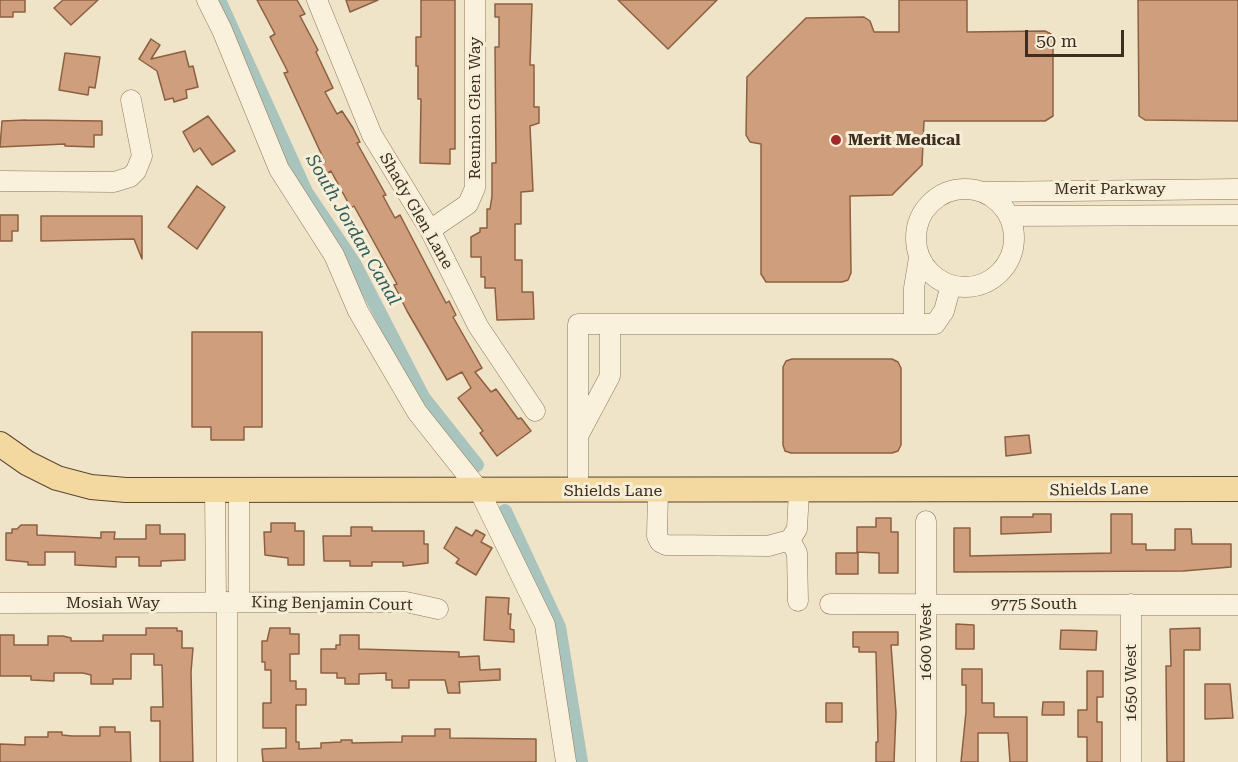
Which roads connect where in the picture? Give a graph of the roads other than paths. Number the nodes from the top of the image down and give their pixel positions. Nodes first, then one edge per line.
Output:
1 (207, 0) edge
2 (317, 0) edge
3 (475, 0) edge
4 (131, 100) dead end
5 (0, 182) edge
6 (1095, 189) junction
7 (1238, 189) edge
8 (983, 192) junction
9 (1238, 215) edge
10 (1009, 216) junction
11 (1093, 216) junction
12 (430, 230) junction
13 (919, 258) junction
14 (951, 285) junction
15 (610, 324) junction
16 (914, 324) junction
17 (535, 411) dead end
18 (578, 436) junction
19 (0, 444) edge
20 (1238, 489) edge
21 (227, 490) junction
22 (479, 490) junction
23 (578, 491) junction
24 (658, 491) junction
25 (799, 491) junction
26 (926, 521) dead end
27 (790, 540) junction
28 (798, 601) dead end
29 (227, 602) junction
30 (0, 603) edge
31 (830, 604) dead end
32 (926, 604) junction
33 (1131, 604) junction
34 (1238, 604) edge
35 (438, 609) dead end
36 (227, 762) edge
37 (566, 762) edge
38 (926, 762) edge
39 (1131, 762) edge

1 - 22 street
2 - 12 street, Shady Glen Lane
3 - 12 street, Reunion Glen Way
4 - 5 street
6 - 7 street, Merit Parkway
6 - 8 street, Merit Parkway
6 - 11 street
8 - 10 street
8 - 13 street, Merit Parkway
9 - 11 street, Merit Parkway
10 - 11 street, Merit Parkway
10 - 14 street
12 - 17 street, Shady Glen Lane
13 - 14 street
13 - 16 street, Merit Parkway
14 - 16 street
15 - 16 street
15 - 18 street
15 - 18 street
18 - 23 street
19 - 21 main road, Shields Lane
20 - 25 main road, Shields Lane
21 - 22 main road, Shields Lane
21 - 29 street
22 - 23 main road, Shields Lane
22 - 37 street
23 - 24 main road, Shields Lane
24 - 25 main road, Shields Lane
24 - 27 street
25 - 27 street
26 - 32 street, 1600 West
27 - 28 street
29 - 30 street, Mosiah Way
29 - 35 street, King Benjamin Court
29 - 36 street
31 - 32 street, 9775 South
32 - 33 street, 9775 South
32 - 38 street, 1600 West
33 - 34 street, 9775 South
33 - 39 street, 1650 West

